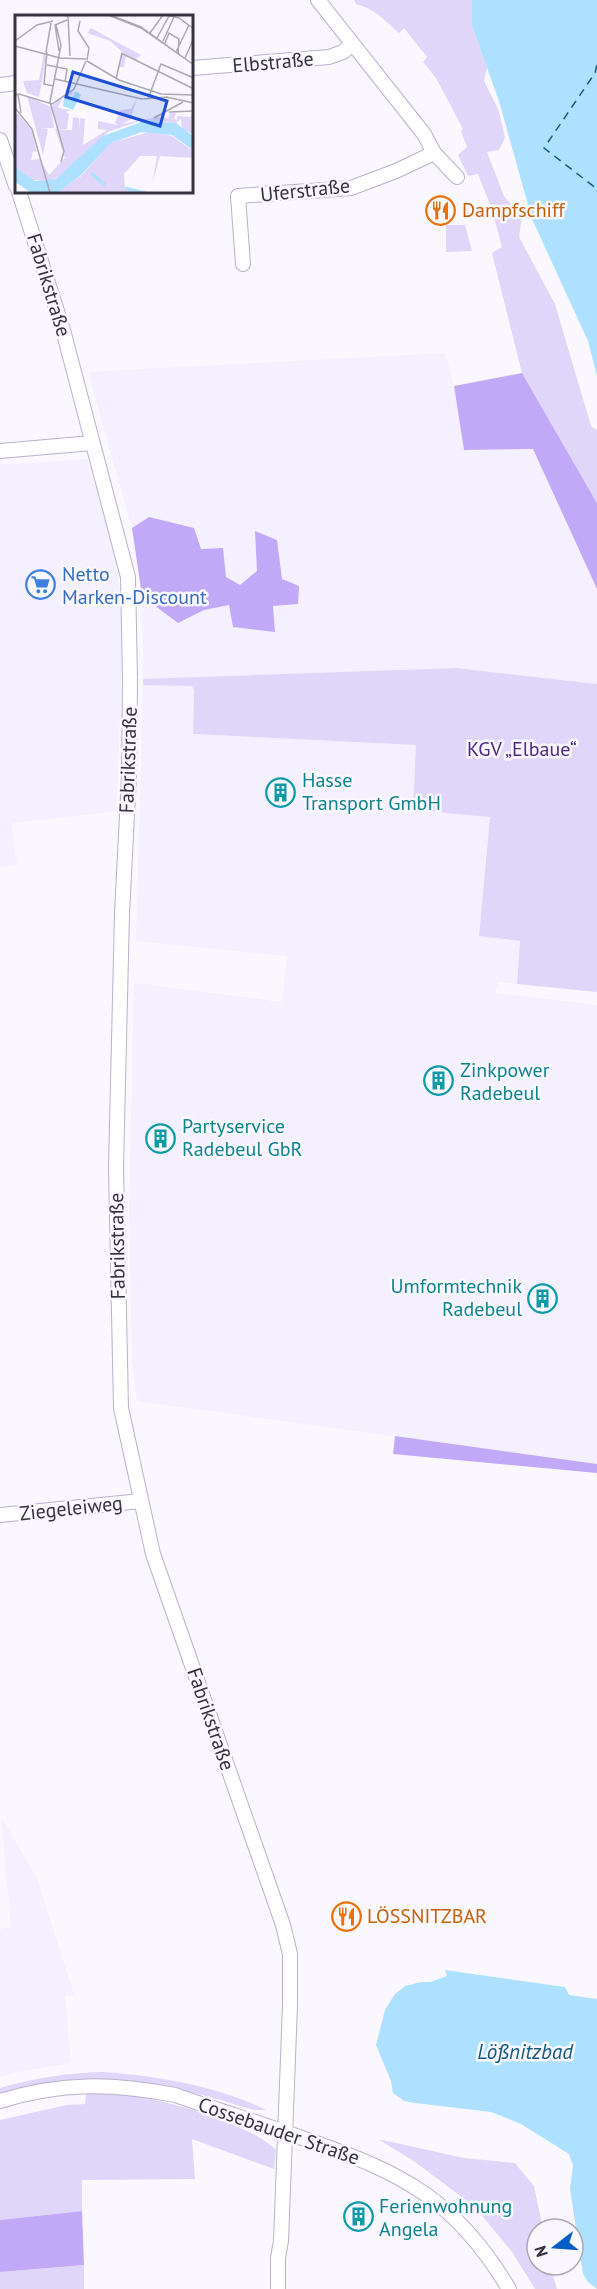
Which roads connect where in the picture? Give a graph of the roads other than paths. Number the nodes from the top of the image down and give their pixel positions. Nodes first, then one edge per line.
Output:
1 (318, 0) edge
2 (351, 45) junction
3 (194, 68) edge
4 (15, 83) edge
5 (0, 85) edge
6 (0, 140) edge
7 (434, 153) junction
8 (458, 177) dead end
9 (15, 183) edge
10 (19, 194) edge
11 (243, 264) dead end
12 (93, 443) junction
13 (0, 451) edge
14 (141, 1501) junction
15 (0, 1515) edge
16 (0, 2101) edge
17 (286, 2132) junction
18 (278, 2289) edge
19 (510, 2289) edge

1 - 2 street
2 - 3 street, Elbstraße
2 - 7 street
4 - 5 street
6 - 9 street
7 - 8 street
7 - 11 street, Uferstraße
10 - 12 street, Fabrikstraße
12 - 13 street
12 - 14 street, Fabrikstraße
14 - 15 street, Ziegeleiweg
14 - 17 street, Fabrikstraße
16 - 17 street, Cossebauder Straße
17 - 18 street, Fabrikstraße
17 - 19 street, Cossebauder Straße

